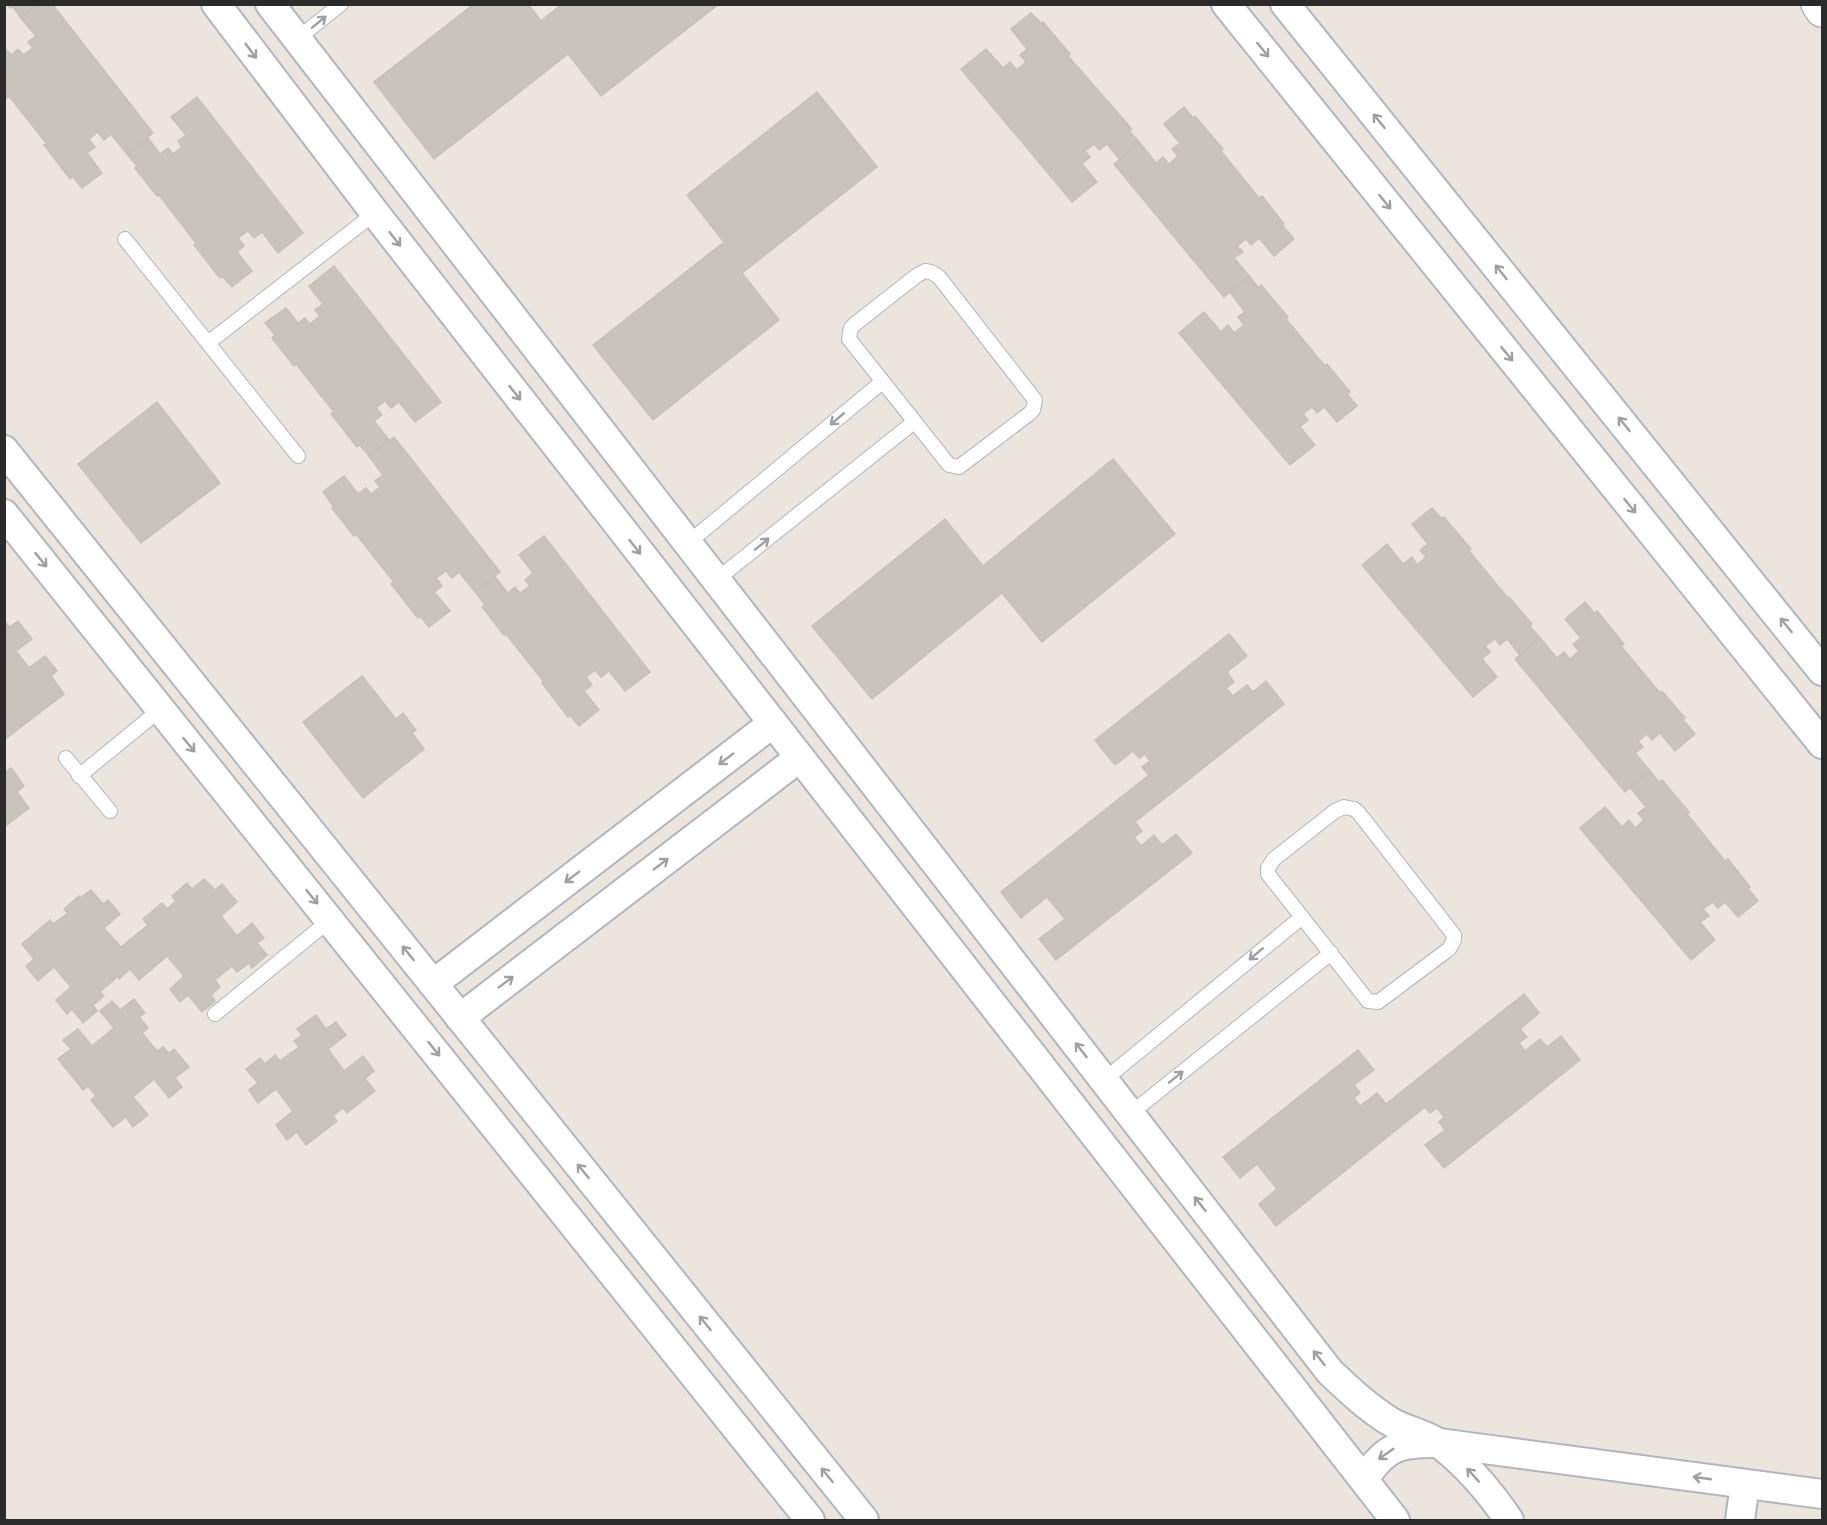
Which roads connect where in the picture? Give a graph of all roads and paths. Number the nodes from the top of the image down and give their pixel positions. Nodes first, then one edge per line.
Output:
1 (216, 4) edge
2 (270, 4) edge
3 (341, 4) edge
4 (1226, 4) edge
5 (1285, 4) edge
6 (1818, 4) edge
7 (1822, 10) edge
8 (297, 39) junction
9 (375, 213) junction
10 (125, 239) dead end
11 (208, 343) junction
12 (1570, 357) junction
13 (882, 382) junction
14 (1533, 385) junction
15 (914, 422) junction
16 (4, 450) edge
17 (298, 456) dead end
18 (52, 509) junction
19 (12, 530) edge
20 (688, 543) junction
21 (716, 580) junction
22 (1822, 670) edge
23 (161, 709) junction
24 (773, 723) junction
25 (1822, 744) edge
26 (66, 758) dead end
27 (800, 758) junction
28 (79, 776) junction
29 (110, 811) dead end
30 (1302, 917) junction
31 (330, 920) junction
32 (1331, 953) junction
33 (433, 984) junction
34 (215, 1014) dead end
35 (460, 1018) junction
36 (1104, 1080) junction
37 (1130, 1114) junction
38 (1439, 1443) junction
39 (1364, 1479) junction
40 (1745, 1484) junction
41 (1822, 1494) edge
42 (810, 1521) edge
43 (864, 1521) edge
44 (1395, 1521) edge
45 (1509, 1521) edge
46 (1740, 1521) edge

1 -> 9 street
2 - 8 street
8 -> 3 lane
4 -> 14 street
12 -> 5 street
6 - 7 street
8 - 20 street
9 - 11 lane
9 -> 24 street
10 - 11 lane
11 - 17 lane
12 - 14 street
22 -> 12 street
13 - 15 lane
13 - 15 lane
13 -> 20 lane
14 -> 25 street
21 -> 15 lane
16 - 18 street
18 - 19 street
33 -> 18 street
19 -> 23 street
20 - 21 street
36 -> 21 street
23 - 28 lane
23 -> 31 street
24 - 27 street
24 -> 33 street
26 - 28 lane
35 -> 27 street
27 - 39 street
28 - 29 lane
30 - 32 lane
30 - 32 lane
30 -> 36 lane
31 - 34 lane
31 -> 42 street
37 -> 32 lane
33 - 35 street
43 -> 35 street
36 - 37 street
38 -> 37 street
38 -> 39 street
40 -> 38 street
45 -> 38 street
39 - 44 street
40 - 41 street
40 - 46 street

